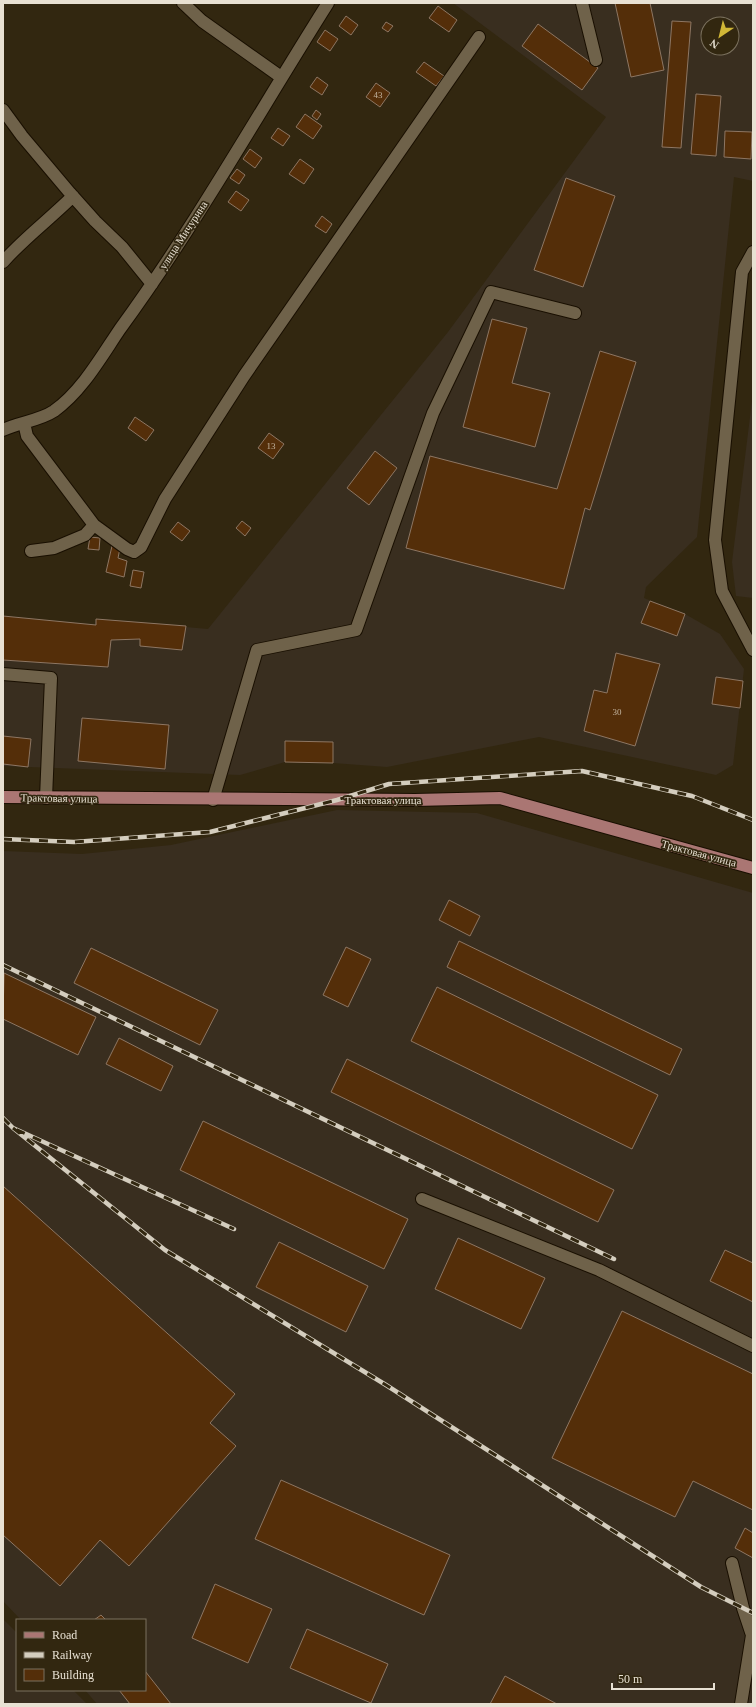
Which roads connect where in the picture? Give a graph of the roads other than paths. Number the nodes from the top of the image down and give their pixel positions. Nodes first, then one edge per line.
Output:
1 (183, 3) edge
2 (328, 3) edge
3 (582, 3) edge
4 (479, 37) dead end
5 (596, 60) dead end
6 (281, 77) junction
7 (3, 110) edge
8 (73, 196) junction
9 (753, 252) edge
10 (3, 262) edge
11 (152, 284) junction
12 (575, 313) dead end
13 (24, 423) junction
14 (3, 430) edge
15 (94, 525) junction
16 (31, 551) dead end
17 (753, 650) edge
18 (3, 674) edge
19 (3, 797) edge
20 (46, 798) junction
21 (212, 800) junction
22 (753, 868) edge
23 (422, 1199) dead end
24 (753, 1346) edge
25 (732, 1563) dead end
26 (741, 1704) edge

1 - 6 street
2 - 6 street, улица Мичурина
3 - 5 street
4 - 15 street
6 - 11 street, улица Мичурина
7 - 8 street
8 - 10 street
8 - 11 street
9 - 17 street
11 - 13 street, улица Мичурина
12 - 21 street
13 - 14 street, улица Мичурина
13 - 15 street
15 - 16 street
18 - 20 street
19 - 20 main road, Трактовая улица
20 - 21 main road, Трактовая улица
21 - 22 main road, Трактовая улица
23 - 24 street
25 - 26 street

